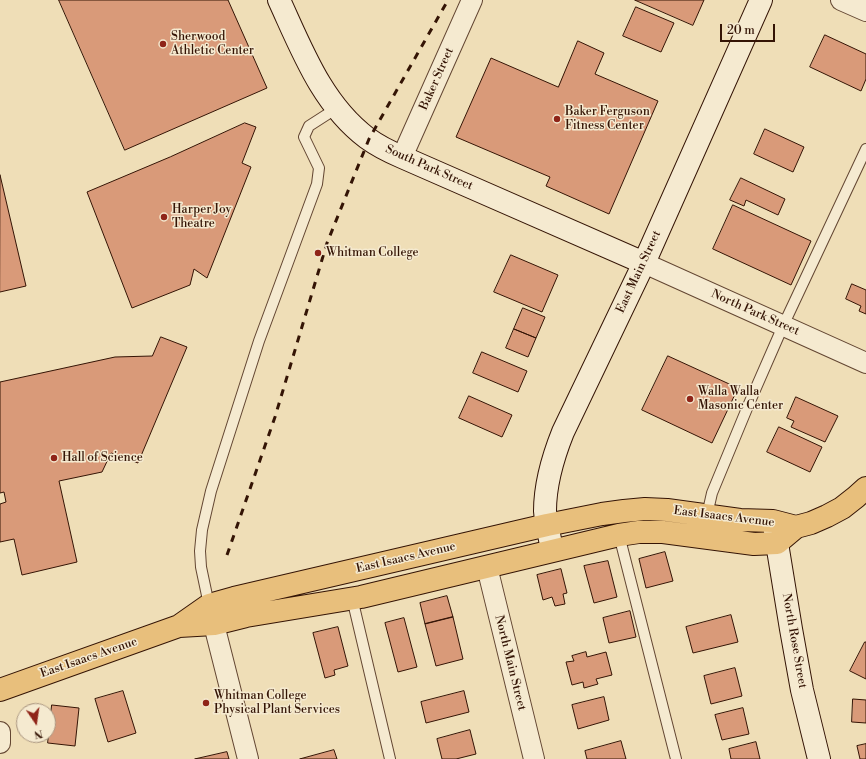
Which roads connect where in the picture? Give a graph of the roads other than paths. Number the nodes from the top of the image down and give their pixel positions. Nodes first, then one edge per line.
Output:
1 (279, 0) edge
2 (472, 0) edge
3 (761, 0) edge
4 (841, 0) edge
5 (866, 11) edge
6 (337, 108) junction
7 (866, 149) edge
8 (402, 157) junction
9 (644, 263) junction
10 (784, 326) junction
11 (866, 363) edge
12 (866, 488) edge
13 (707, 515) junction
14 (774, 521) junction
15 (547, 525) junction
16 (796, 528) junction
17 (619, 535) junction
18 (777, 543) junction
19 (552, 550) junction
20 (487, 567) junction
21 (352, 598) junction
22 (212, 615) junction
23 (0, 690) edge
24 (0, 732) edge
25 (0, 743) edge
26 (248, 759) edge
27 (390, 759) edge
28 (534, 759) edge
29 (676, 759) edge
30 (819, 759) edge

1 - 6 street, South Park Street
2 - 8 street, Baker Street
3 - 9 street, East Main Street
4 - 5 street
6 - 8 street, South Park Street
6 - 22 lane
7 - 10 lane
8 - 9 street, South Park Street
9 - 10 street, North Park Street
9 - 15 street, East Main Street
10 - 11 street, North Park Street
10 - 13 lane
12 - 16 main road
13 - 14 main road, East Isaacs Avenue
13 - 15 main road, East Isaacs Avenue
14 - 16 main road, East Isaacs Avenue
14 - 18 street, North Rose Street
15 - 19 street, East Main Street
15 - 22 main road, East Isaacs Avenue
16 - 18 main road, East Isaacs Avenue
17 - 18 main road, East Isaacs Avenue
17 - 19 main road, East Isaacs Avenue
17 - 29 lane
18 - 30 street, North Rose Street
19 - 20 main road, East Isaacs Avenue
20 - 21 main road, East Isaacs Avenue
20 - 28 street, North Main Street
21 - 22 main road, East Isaacs Avenue
21 - 27 lane
22 - 23 main road, East Isaacs Avenue
22 - 26 street
24 - 25 street

